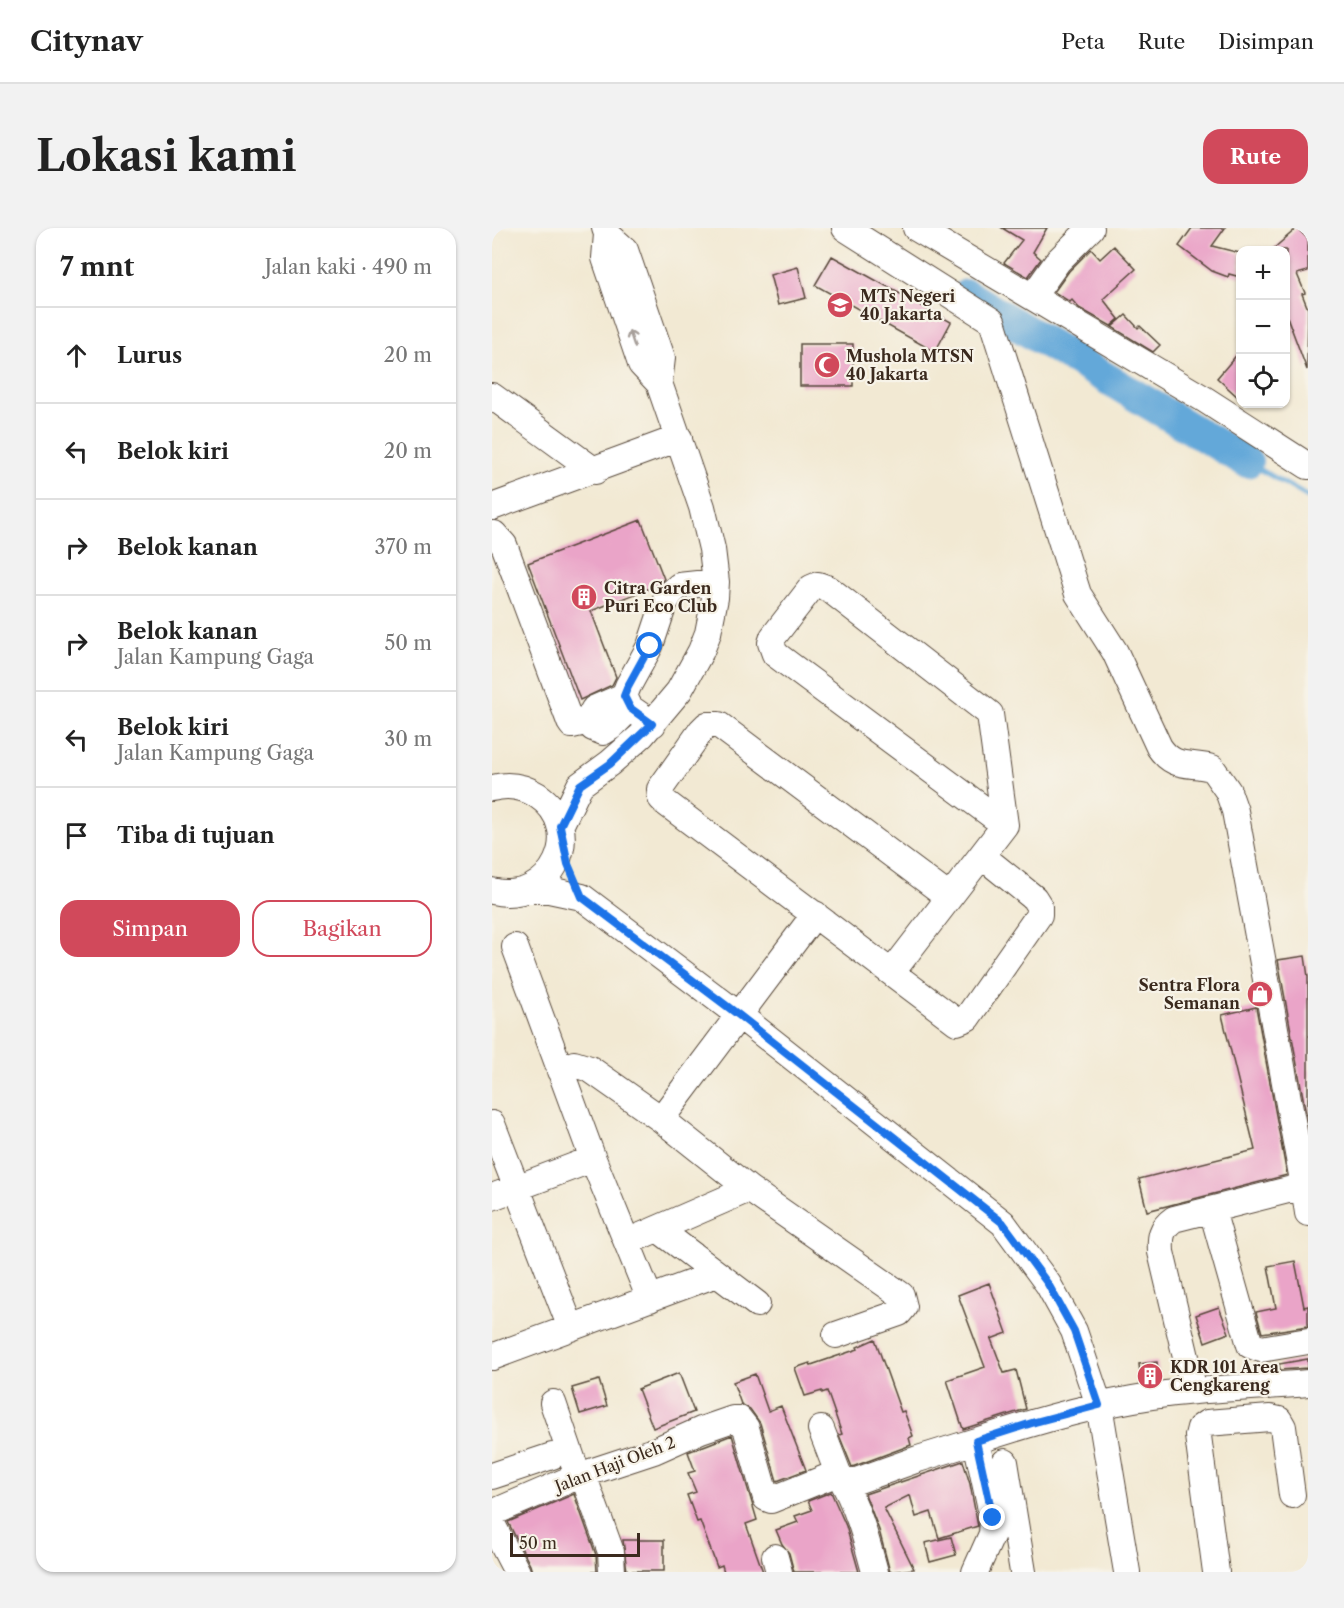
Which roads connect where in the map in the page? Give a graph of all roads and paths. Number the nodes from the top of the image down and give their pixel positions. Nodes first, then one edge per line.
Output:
1 (845, 228) edge
2 (606, 231) edge
3 (932, 232) edge
4 (1078, 232) edge
5 (1033, 296) junction
6 (492, 396) edge
7 (679, 438) junction
8 (1308, 466) edge
9 (594, 471) junction
10 (492, 506) edge
11 (492, 534) edge
12 (716, 582) junction
13 (581, 723) dead end
14 (652, 724) junction
15 (580, 785) junction
16 (521, 787) junction
17 (492, 788) edge
18 (1005, 825) junction
19 (560, 832) junction
20 (982, 856) junction
21 (527, 890) junction
22 (492, 891) edge
23 (582, 897) junction
24 (949, 897) junction
25 (815, 914) junction
26 (515, 947) dead end
27 (892, 972) junction
28 (740, 1016) junction
29 (560, 1071) junction
30 (661, 1119) junction
31 (492, 1124) edge
32 (593, 1159) junction
33 (1304, 1186) junction
34 (516, 1188) junction
35 (749, 1189) junction
36 (492, 1197) edge
37 (1212, 1210) junction
38 (1308, 1213) edge
39 (658, 1229) junction
40 (627, 1242) junction
41 (716, 1274) junction
42 (650, 1299) junction
43 (757, 1304) dead end
44 (571, 1328) junction
45 (836, 1335) dead end
46 (1308, 1341) edge
47 (492, 1357) edge
48 (1308, 1383) edge
49 (1194, 1391) junction
50 (553, 1403) dead end
51 (1099, 1405) junction
52 (821, 1429) dead end
53 (976, 1441) junction
54 (552, 1456) dead end
55 (1005, 1462) dead end
56 (492, 1476) edge
57 (580, 1476) junction
58 (841, 1479) junction
59 (1292, 1495) dead end
60 (492, 1513) edge
61 (492, 1524) edge
62 (517, 1572) edge
63 (612, 1572) edge
64 (875, 1572) edge
65 (975, 1572) edge
66 (1023, 1572) edge
67 (1127, 1572) edge
68 (1216, 1572) edge

1 - 33 street
2 - 7 street
3 - 5 street
4 - 5 street
5 - 8 street
6 - 9 street
7 - 9 street
7 - 12 street
9 - 10 street
11 - 13 street
12 - 14 street
12 - 14 street
14 - 15 street
15 - 16 street
15 - 19 street
16 - 17 street
16 - 19 street
18 - 18 street
18 - 20 street
19 - 21 street
19 - 23 street
20 - 24 street
20 - 27 street
21 - 22 street
21 - 23 street
23 - 28 street
24 - 25 street
24 - 27 street
25 - 27 street
25 - 28 street
26 - 29 street
28 - 30 street
28 - 51 street
29 - 30 street
29 - 32 street
30 - 35 street
31 - 34 street
32 - 34 street
32 - 40 street
33 - 37 street
33 - 38 street
34 - 36 street
34 - 44 street
35 - 39 street
35 - 45 street
37 - 46 street
37 - 49 street
39 - 40 street
39 - 41 street
40 - 42 street
41 - 42 street
41 - 43 street
42 - 44 street
44 - 47 street
48 - 49 street
49 - 51 street
50 - 57 street
51 - 53 street
51 - 67 street
52 - 58 street
53 - 58 street
53 - 65 street
54 - 56 street
55 - 66 street
57 - 58 street, Jalan Haji Oleh 2
57 - 60 street, Jalan Haji Oleh 2
57 - 63 street
58 - 64 street
59 - 68 street
61 - 62 street

